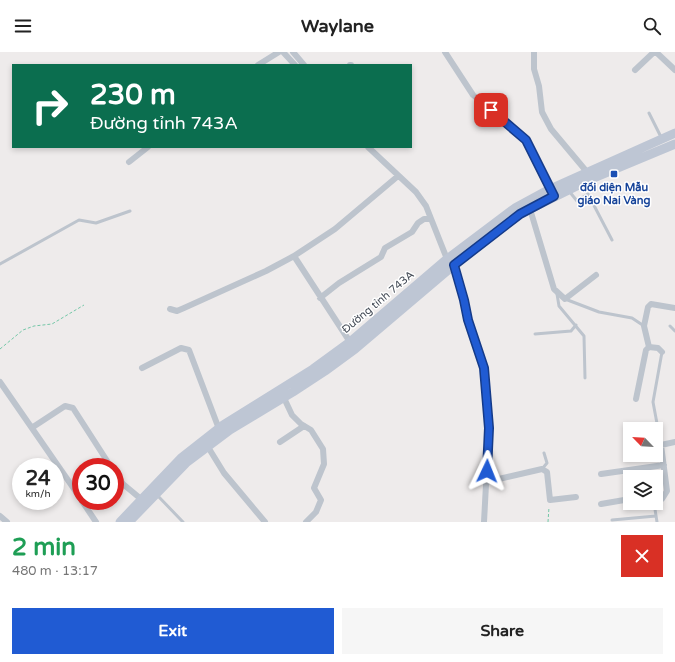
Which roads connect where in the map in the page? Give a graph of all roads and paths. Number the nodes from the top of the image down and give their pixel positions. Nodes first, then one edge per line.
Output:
1 (279, 52) edge
2 (283, 52) edge
3 (294, 52) edge
4 (445, 52) edge
5 (534, 52) edge
6 (655, 52) edge
7 (260, 64) edge
8 (294, 64) edge
9 (303, 64) edge
10 (674, 67) edge
11 (635, 70) dead end
12 (649, 113) dead end
13 (675, 133) edge
14 (661, 139) junction
15 (675, 144) edge
16 (147, 148) edge
17 (369, 148) edge
18 (129, 162) dead end
19 (587, 172) junction
20 (398, 176) junction
21 (568, 190) junction
22 (552, 193) junction
23 (530, 209) junction
24 (130, 211) dead end
25 (431, 219) junction
26 (612, 240) dead end
27 (294, 256) junction
28 (451, 262) junction
29 (0, 264) edge
30 (596, 275) dead end
31 (557, 292) junction
32 (320, 298) junction
33 (565, 299) junction
34 (84, 305) dead end
35 (675, 308) edge
36 (170, 310) dead end
37 (576, 325) junction
38 (644, 326) junction
39 (670, 326) dead end
40 (675, 331) edge
41 (535, 334) dead end
42 (350, 342) junction
43 (649, 347) junction
44 (0, 349) edge
45 (662, 352) joint
46 (142, 368) dead end
47 (585, 378) dead end
48 (0, 382) edge
49 (284, 398) junction
50 (636, 400) dead end
51 (657, 422) edge
52 (304, 426) junction
53 (33, 427) junction
54 (219, 429) junction
55 (280, 442) dead end
56 (675, 442) edge
57 (663, 445) edge
58 (208, 447) junction
59 (544, 453) dead end
60 (105, 458) edge
61 (663, 459) edge
62 (664, 466) junction
63 (542, 468) junction
64 (601, 474) dead end
65 (486, 482) junction
66 (124, 484) edge
67 (72, 485) edge
68 (155, 494) junction
69 (576, 497) dead end
70 (663, 497) edge
71 (141, 499) junction
72 (550, 500) junction
73 (623, 500) edge
74 (602, 504) dead end
75 (88, 510) edge
76 (655, 510) edge
77 (0, 516) edge
78 (656, 516) junction
79 (612, 520) dead end
80 (7, 522) edge
81 (96, 522) edge
82 (120, 522) edge
83 (129, 522) edge
84 (183, 522) edge
85 (265, 522) edge
86 (306, 522) edge
87 (484, 522) edge
88 (548, 522) edge
89 (657, 522) edge

1 - 7 street
2 - 8 street
3 - 9 street
4 - 22 street
5 - 19 street
6 - 10 street
6 - 11 street
12 - 14 lane
13 - 14 main road, Đường tỉnh 743A
14 - 19 main road, Đường tỉnh 743A
15 - 21 main road, Đường tỉnh 743A
16 - 18 street
17 - 20 street
19 - 22 main road, Đường tỉnh 743A
20 - 25 street
20 - 27 street
21 - 22 main road, Đường tỉnh 743A
21 - 26 lane
22 - 23 main road, Đường tỉnh 743A
22 - 28 main road, Đường tỉnh 743A
23 - 28 main road, Đường tỉnh 743A
23 - 31 street
24 - 29 lane
25 - 28 street
25 - 32 street
27 - 32 street
27 - 36 street
28 - 42 main road, Đường tỉnh 743A
28 - 49 main road, Đường tỉnh 743A
28 - 65 street
30 - 33 street
31 - 33 street
31 - 37 lane
32 - 42 street
33 - 38 lane
34 - 44 path
35 - 38 street
37 - 41 lane
37 - 47 lane
38 - 43 street
39 - 40 lane
42 - 54 main road, Đường tỉnh 743A
43 - 45 street
43 - 50 street
45 - 51 lane
46 - 54 street
48 - 53 street
49 - 52 street
49 - 58 main road, Đường tỉnh 743A
52 - 55 street
52 - 86 street
53 - 60 street
53 - 67 street
54 - 71 main road, Đường tỉnh 743A
56 - 57 street
58 - 68 main road, Đường tỉnh 743A
58 - 85 street
59 - 63 lane
61 - 62 street
62 - 64 street
62 - 70 street
63 - 65 street
63 - 72 street
65 - 87 street
66 - 71 street
68 - 83 main road, Đường tỉnh 743A
68 - 84 lane
69 - 72 street
71 - 82 main road, Đường tỉnh 743A
72 - 88 path
73 - 74 street
75 - 81 street
76 - 78 lane
77 - 80 street
78 - 79 lane
78 - 89 lane

